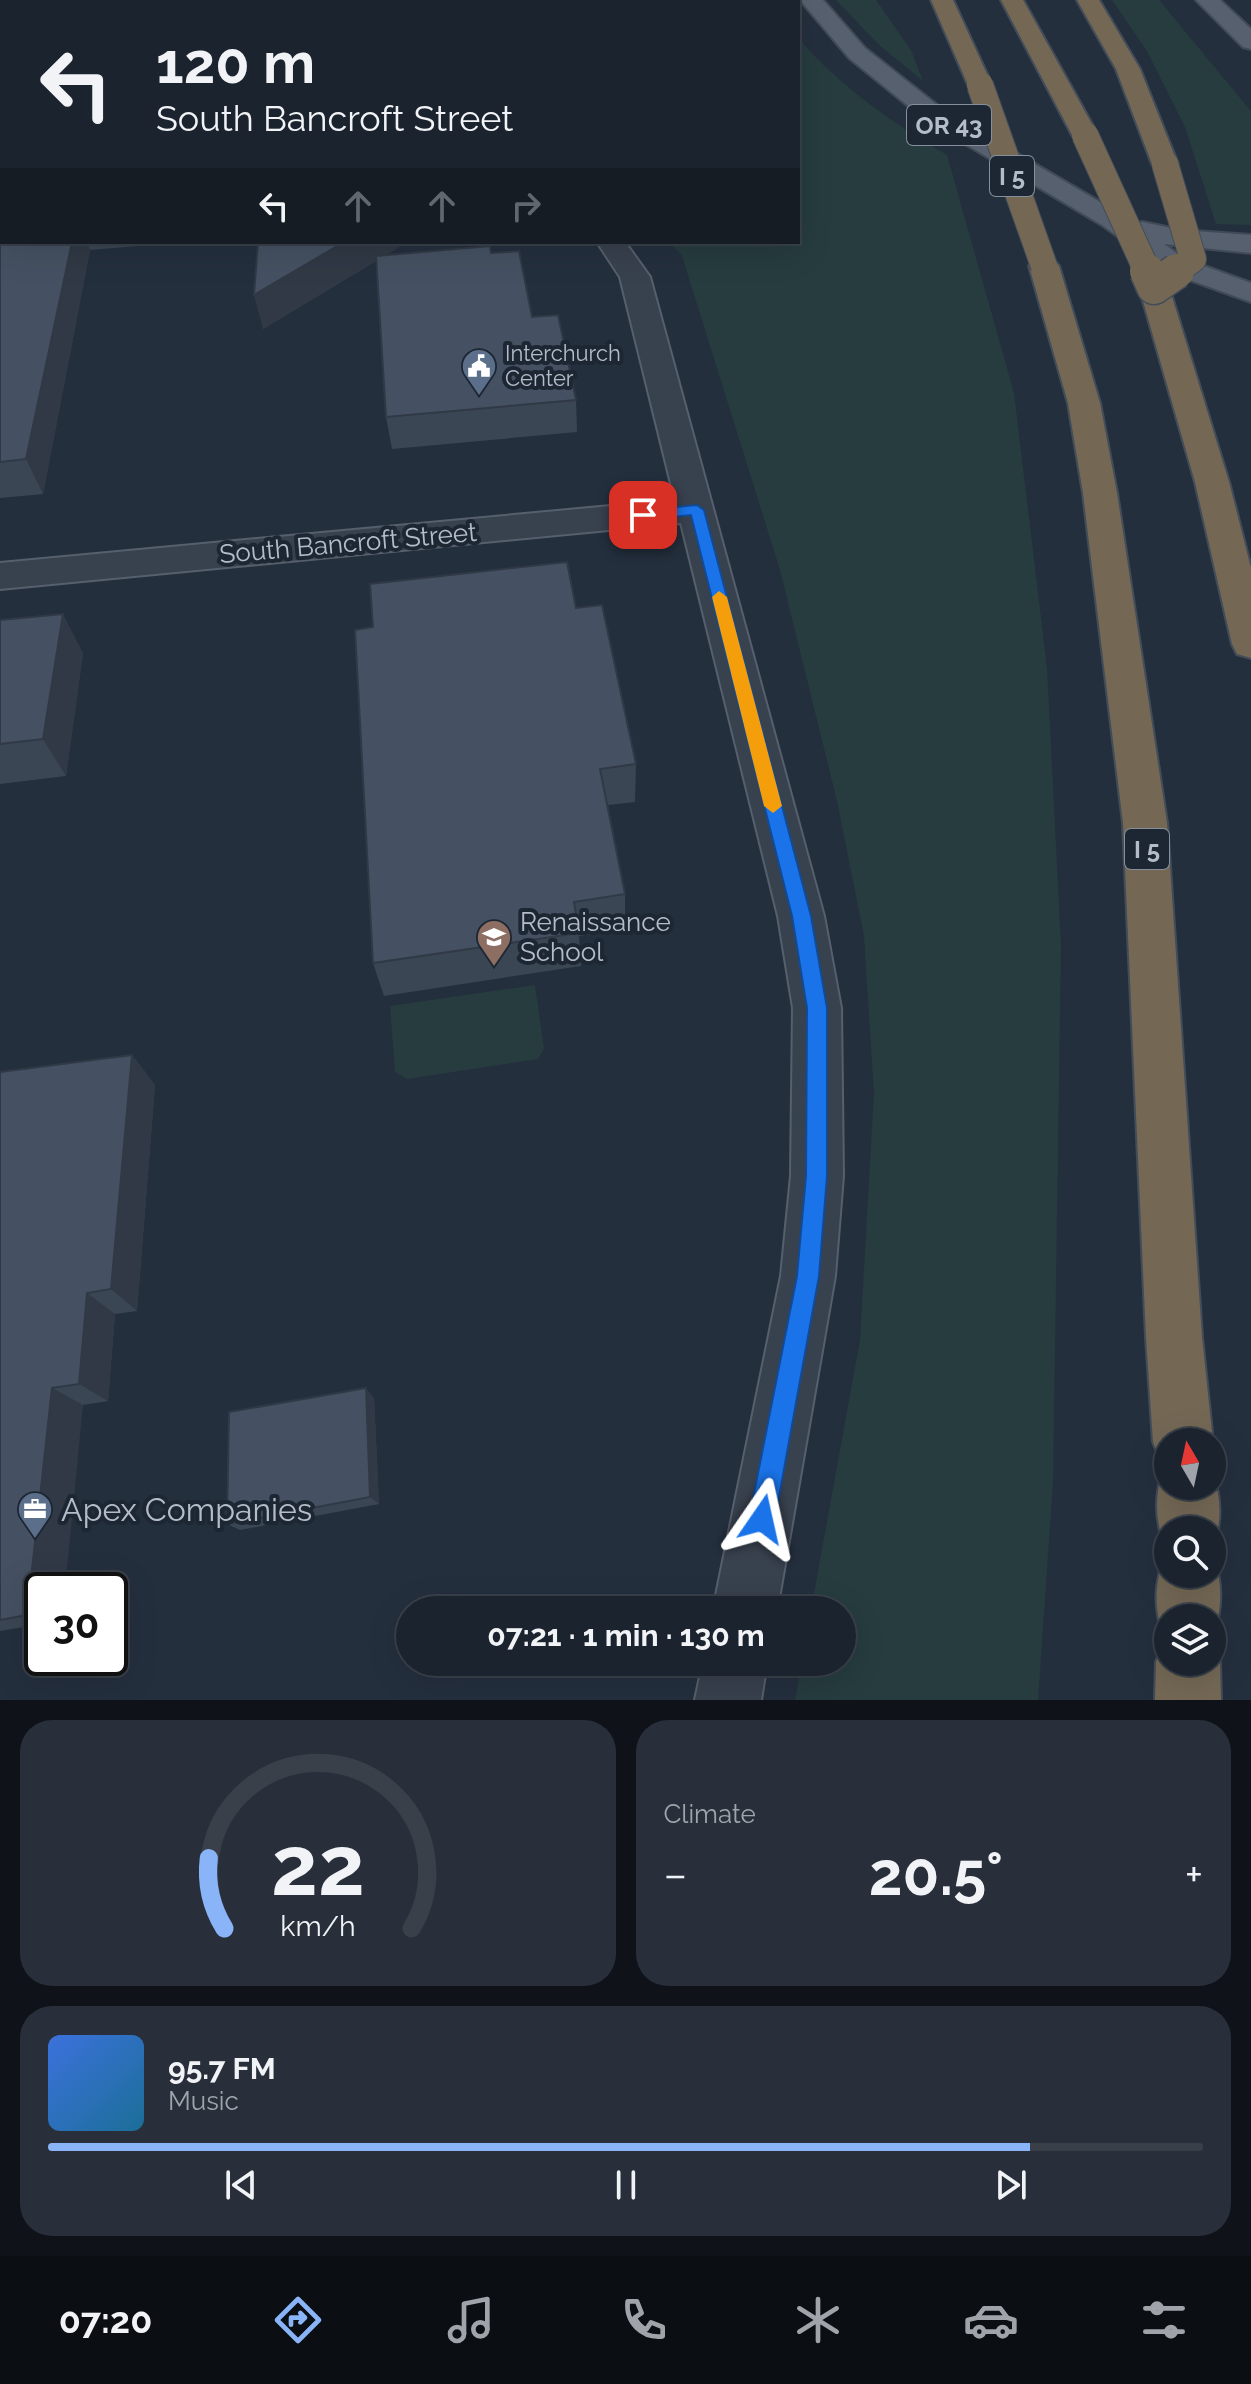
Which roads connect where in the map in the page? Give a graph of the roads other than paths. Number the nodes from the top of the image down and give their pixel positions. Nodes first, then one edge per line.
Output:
1 (811, 0) edge
2 (925, 0) edge
3 (1012, 0) edge
4 (1088, 0) edge
5 (1207, 0) edge
6 (946, 7) edge
7 (1251, 42) edge
8 (1112, 219) junction
9 (612, 244) edge
10 (1251, 244) edge
11 (1154, 287) junction
12 (1251, 293) edge
13 (697, 510) junction
14 (0, 576) edge
15 (1251, 644) edge
16 (1182, 1428) edge
17 (748, 1596) edge
18 (732, 1676) edge
19 (1188, 1676) edge
20 (728, 1700) edge
21 (1188, 1700) edge

1 - 8 main road, OR 43
2 - 6 highway
3 - 11 highway, bridge
4 - 11 highway, bridge
5 - 7 main road
6 - 16 highway, I 5, bridge
8 - 10 main road
8 - 12 main road, OR 43
9 - 13 street
11 - 15 highway
13 - 14 street, South Bancroft Street
13 - 17 street
18 - 20 street
19 - 21 highway

